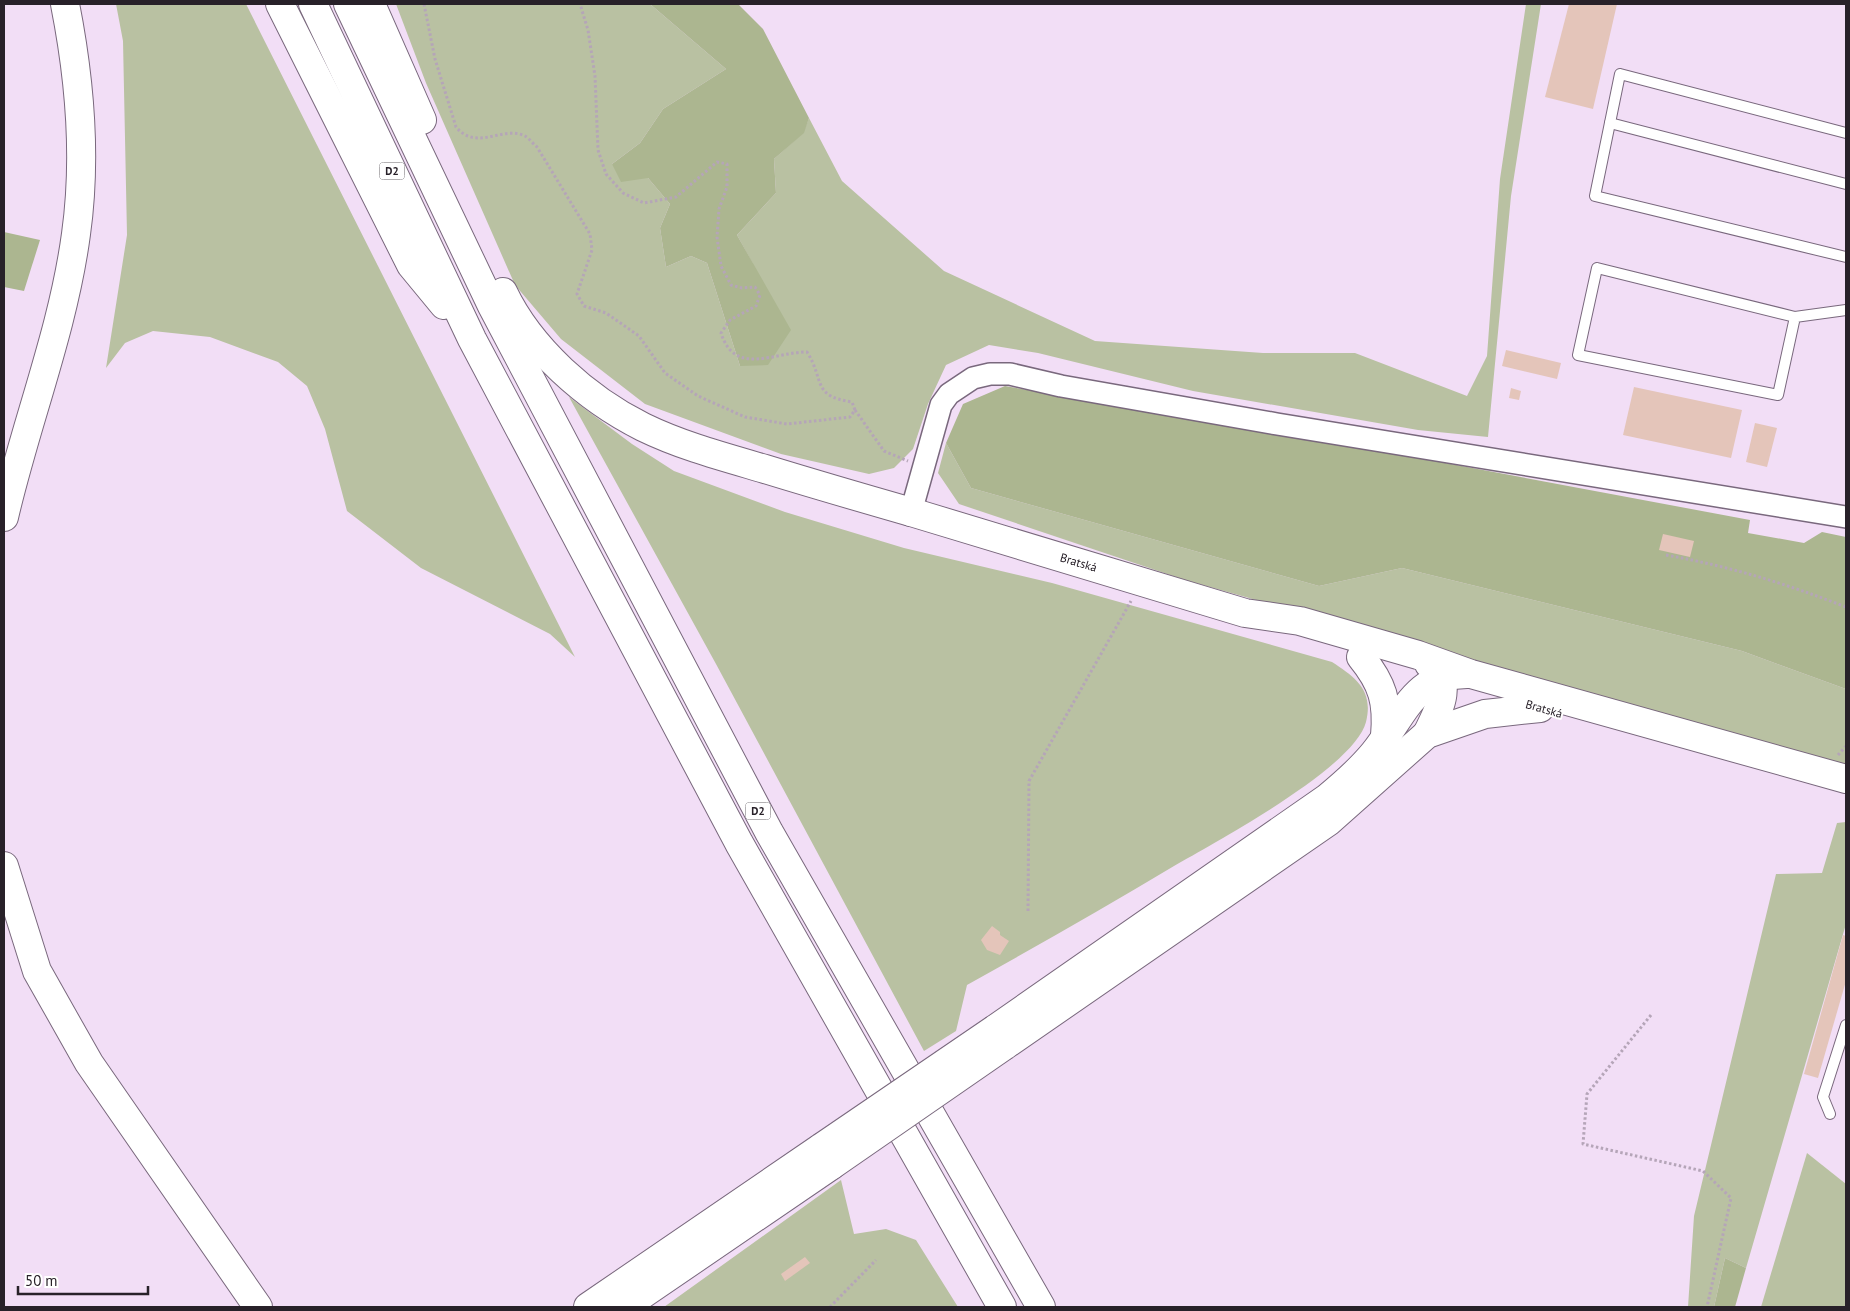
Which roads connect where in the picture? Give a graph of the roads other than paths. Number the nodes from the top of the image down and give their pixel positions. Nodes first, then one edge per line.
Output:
1 (65, 4) edge
2 (280, 4) edge
3 (313, 4) edge
4 (348, 4) edge
5 (371, 4) edge
6 (1610, 124) junction
7 (1846, 133) edge
8 (1846, 184) edge
9 (1846, 257) edge
10 (1846, 310) edge
11 (1795, 318) junction
12 (472, 339) junction
13 (911, 512) junction
14 (4, 517) edge
15 (1846, 517) edge
16 (1245, 613) junction
17 (1418, 655) junction
18 (1361, 657) junction
19 (1471, 674) junction
20 (1440, 678) junction
21 (1540, 708) junction
22 (1427, 734) junction
23 (1385, 736) junction
24 (1846, 779) edge
25 (1846, 793) edge
26 (4, 866) edge
27 (1846, 1025) edge
28 (999, 1038) junction
29 (1830, 1114) dead end
30 (827, 1156) junction
31 (258, 1307) edge
32 (588, 1307) edge
33 (624, 1307) edge
34 (1002, 1307) edge
35 (1041, 1307) edge

1 - 14 main road
2 - 12 main road
3 - 12 main road, D2
4 - 35 main road, D2
5 - 13 main road, Bratská
6 - 7 lane
6 - 8 lane
6 - 9 lane
10 - 11 lane
11 - 11 lane
12 - 34 main road, D2
13 - 15 street
13 - 16 main road, Bratská
16 - 17 main road, Bratská
16 - 18 main road, Bratská
17 - 19 main road, Bratská
17 - 20 main road
18 - 20 main road, Bratská
18 - 23 main road
19 - 20 main road
19 - 24 main road, Bratská
20 - 21 main road, Bratská
20 - 22 main road
20 - 23 main road
21 - 22 main road
21 - 25 main road, Bratská
22 - 28 main road
23 - 28 main road
26 - 31 main road
27 - 29 lane
28 - 30 main road, bridge
30 - 32 main road
30 - 33 main road

